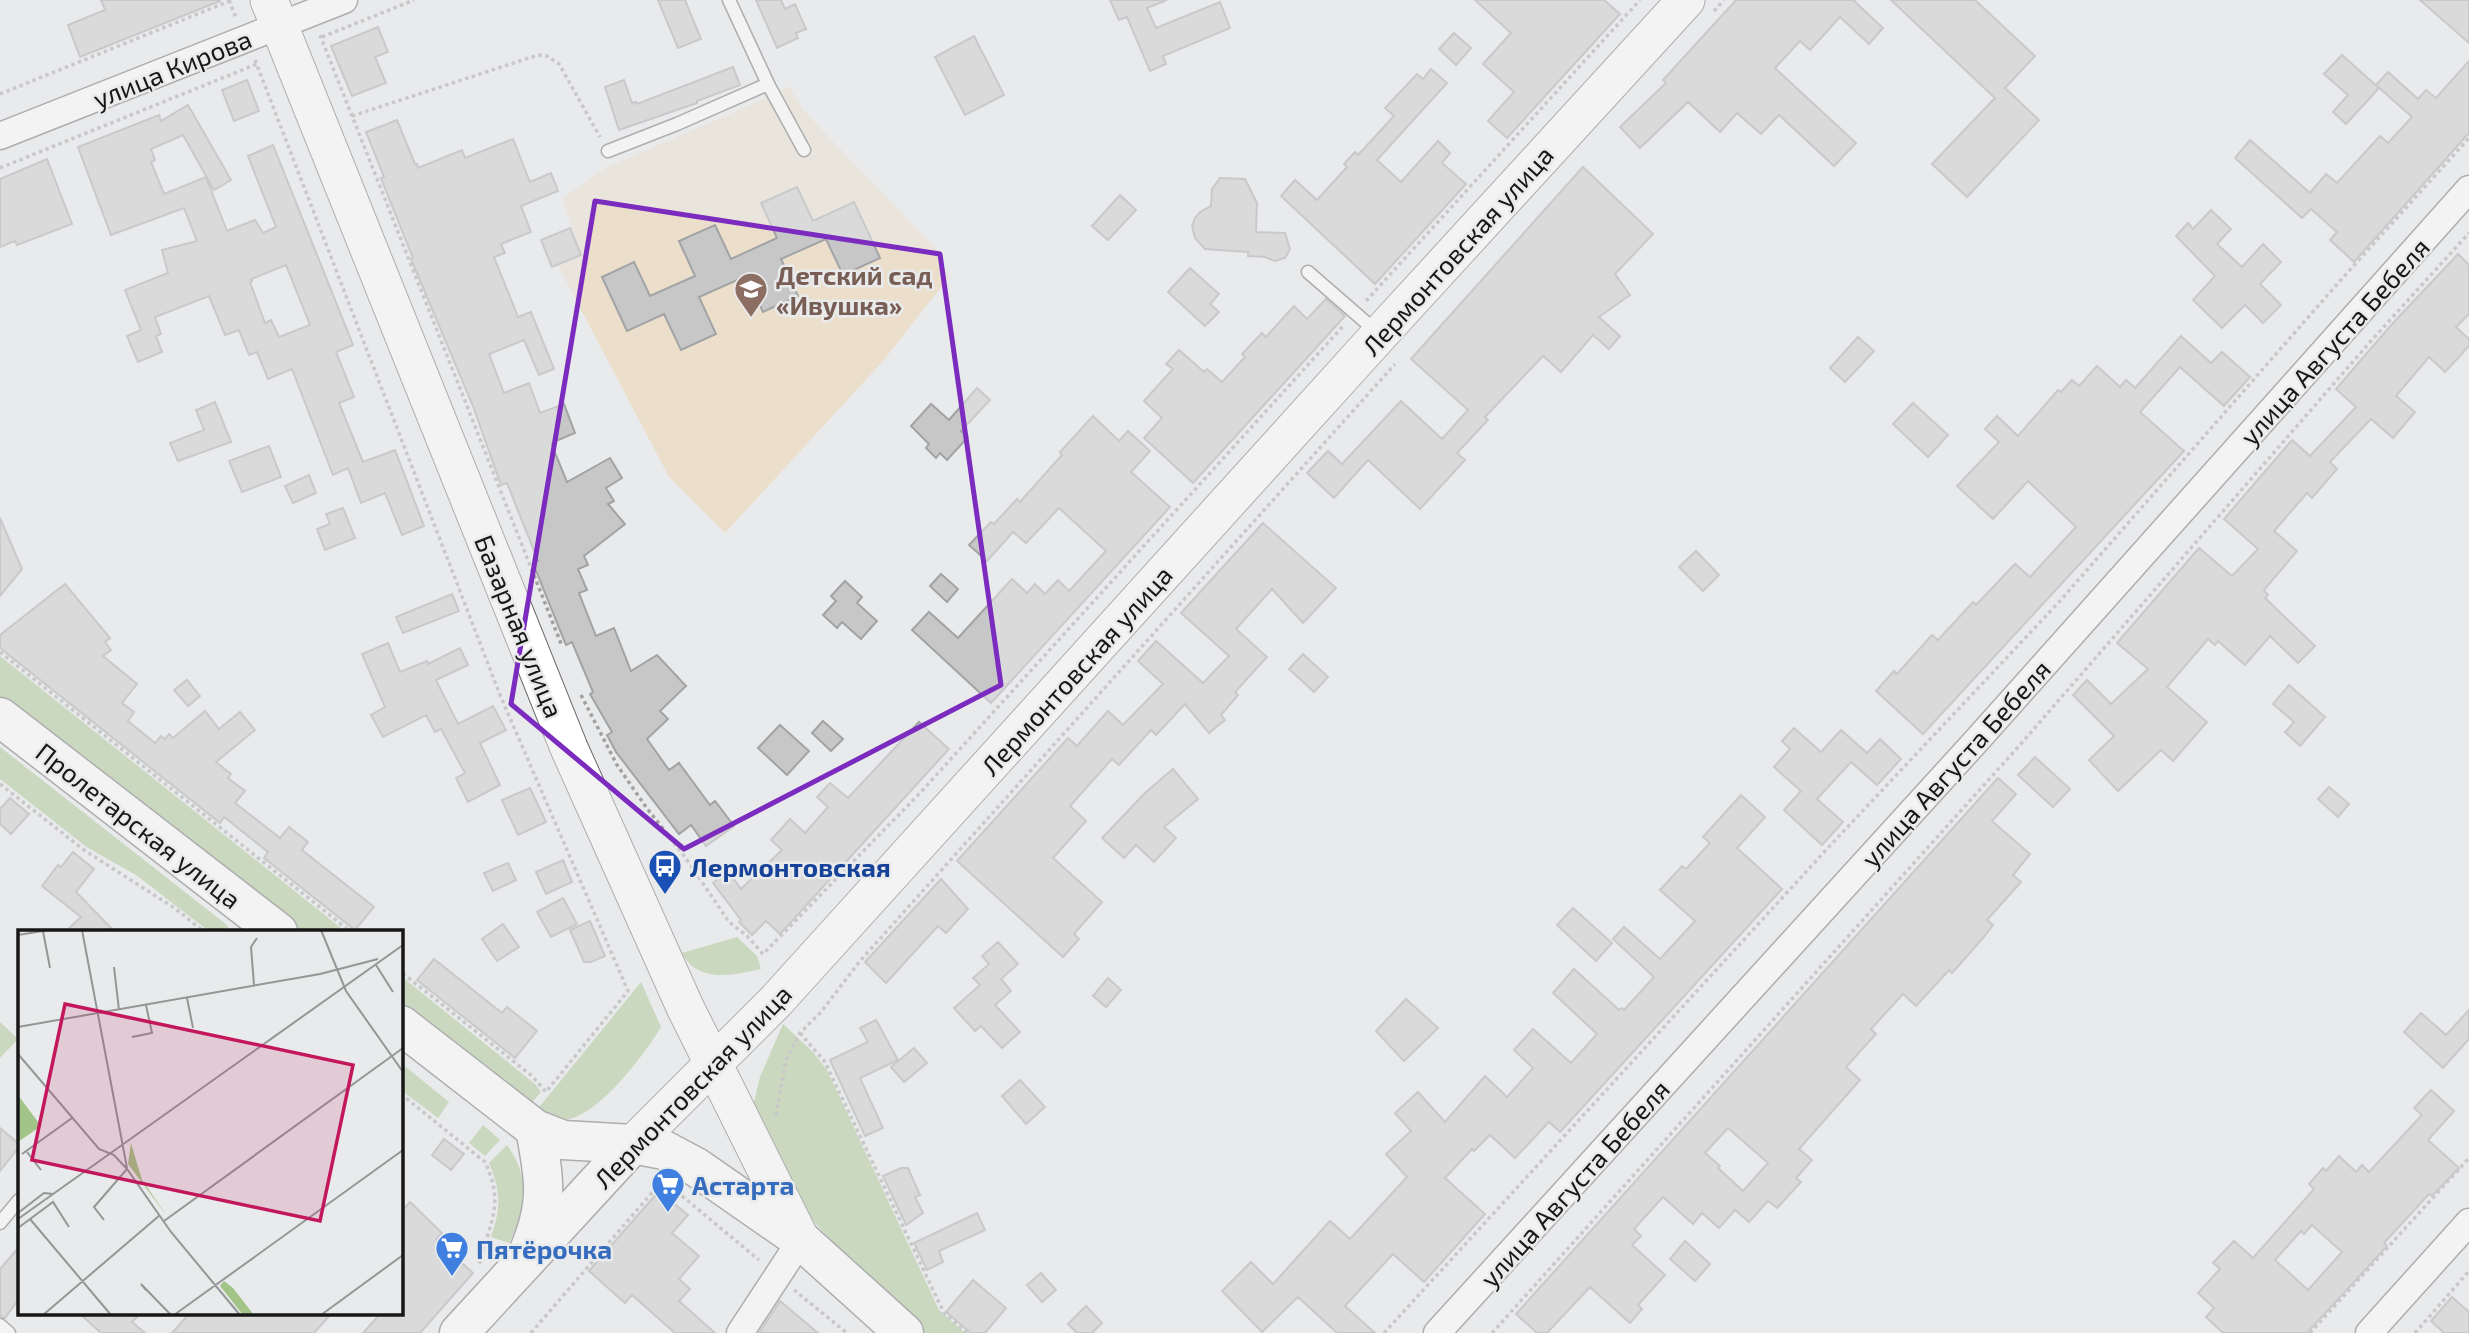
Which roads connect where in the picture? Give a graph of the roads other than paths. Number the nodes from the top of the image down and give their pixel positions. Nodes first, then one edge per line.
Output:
1 (344, 0) edge
2 (729, 0) edge
3 (1696, 10) edge
4 (294, 25) edge
5 (768, 83) junction
6 (0, 136) edge
7 (804, 150) dead end
8 (608, 151) road end
9 (2469, 189) edge
10 (1308, 272) dead end
11 (1379, 335) junction
12 (0, 717) edge
13 (264, 925) edge
14 (402, 1027) edge
15 (714, 1063) junction
16 (535, 1129) junction
17 (633, 1144) junction
18 (18, 1201) edge
19 (2469, 1222) edge
20 (0, 1223) edge
21 (801, 1240) junction
22 (523, 1264) junction
23 (0, 1325) edge
24 (9, 1333) edge
25 (459, 1333) edge
26 (740, 1333) edge
27 (904, 1333) edge
28 (1437, 1333) edge
29 (2369, 1333) edge

1 - 4 street, улица Кирова
2 - 5 lane
3 - 11 main road, Лермонтовская улица
4 - 6 street, улица Кирова
4 - 15 main road, Базарная улица
5 - 7 lane
5 - 8 lane
9 - 28 street, улица Августа Бебеля
10 - 11 lane
11 - 15 main road, Лермонтовская улица
12 - 13 main road, Пролетарская улица
14 - 16 main road
15 - 17 main road, Лермонтовская улица
15 - 21 main road, Базарная улица
16 - 17 main road
16 - 22 main road
17 - 21 main road
17 - 22 main road, Лермонтовская улица
18 - 20 lane
19 - 29 street
21 - 26 street
21 - 27 main road
22 - 25 main road, Лермонтовская улица
23 - 24 lane

